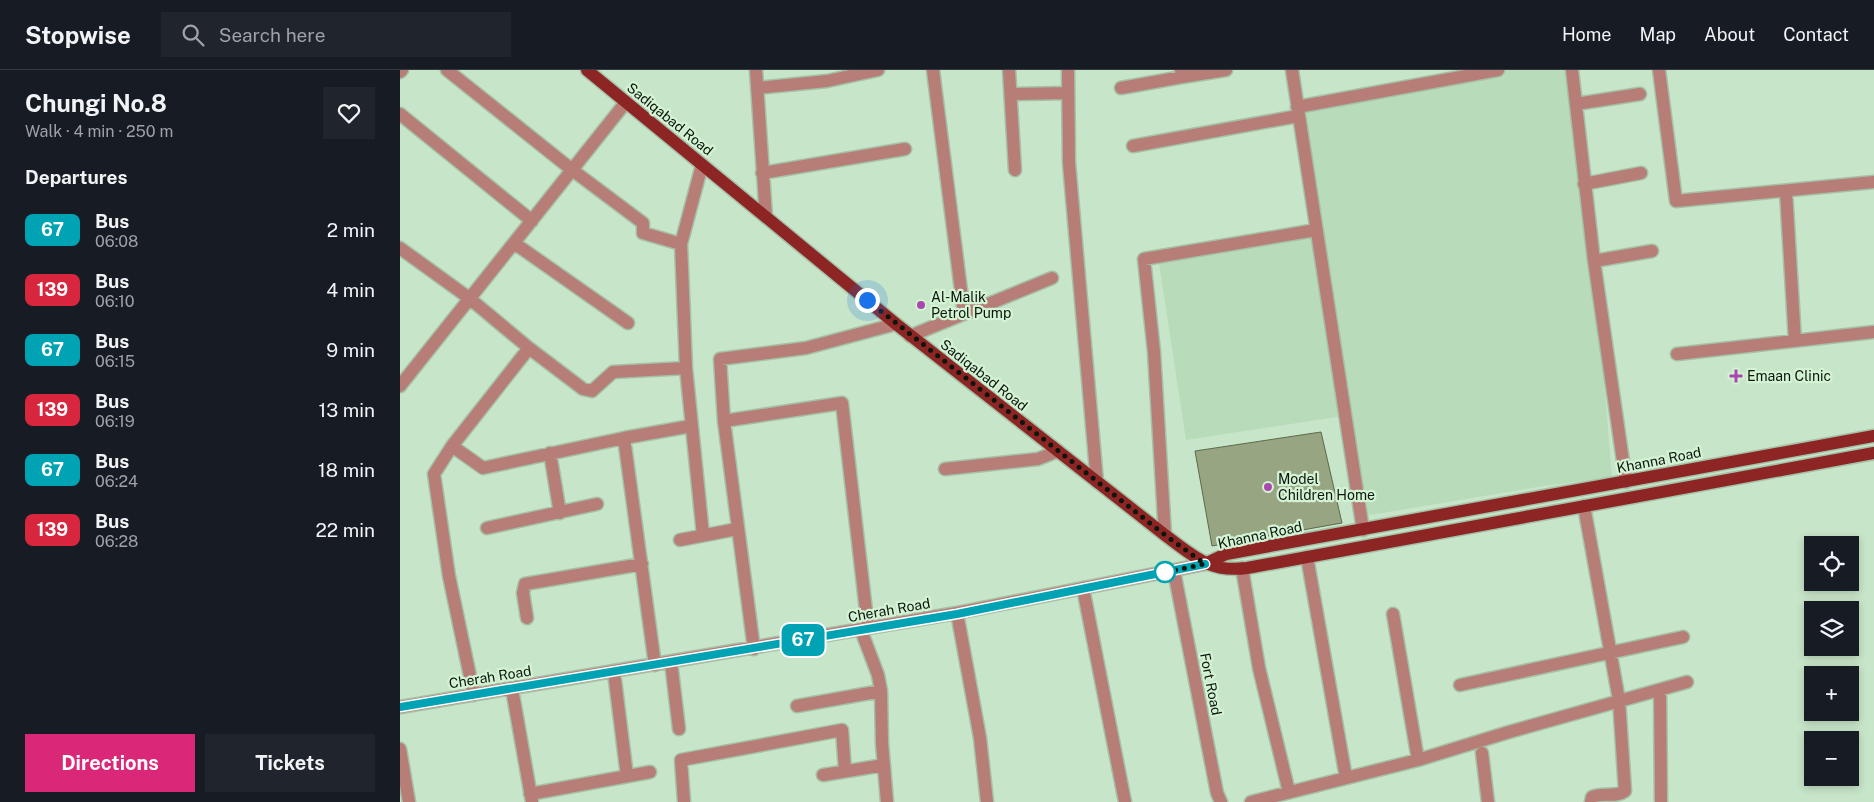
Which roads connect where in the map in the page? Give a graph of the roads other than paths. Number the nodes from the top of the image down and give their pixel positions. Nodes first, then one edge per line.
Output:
1 (447, 70) edge
2 (587, 70) edge
3 (756, 70) edge
4 (878, 70) edge
5 (933, 70) edge
6 (1009, 70) edge
7 (1068, 70) edge
8 (1226, 70) edge
9 (1292, 70) edge
10 (1498, 70) edge
11 (1572, 70) edge
12 (1659, 70) edge
13 (1182, 74) edge
14 (757, 88) junction
15 (1121, 88) dead end
16 (1067, 93) junction
17 (1011, 94) junction
18 (1640, 94) dead end
19 (626, 102) junction
20 (1576, 104) junction
21 (1298, 112) junction
22 (400, 114) edge
23 (1133, 146) dead end
24 (905, 149) dead end
25 (702, 165) junction
26 (571, 169) junction
27 (1015, 170) dead end
28 (762, 173) junction
29 (1641, 173) dead end
30 (1874, 182) edge
31 (1584, 184) junction
32 (1786, 191) junction
33 (766, 217) junction
34 (532, 221) junction
35 (1316, 230) junction
36 (514, 243) junction
37 (681, 244) junction
38 (400, 248) edge
39 (1652, 251) dead end
40 (1594, 261) junction
41 (1052, 278) dead end
42 (469, 298) junction
43 (964, 314) junction
44 (628, 323) dead end
45 (896, 324) junction
46 (1874, 332) edge
47 (910, 336) junction
48 (1795, 341) junction
49 (529, 348) junction
50 (1678, 354) dead end
51 (686, 368) junction
52 (400, 386) edge
53 (724, 420) junction
54 (691, 426) junction
55 (1874, 436) edge
56 (624, 438) junction
57 (452, 446) junction
58 (1058, 451) junction
59 (550, 453) junction
60 (1874, 453) edge
61 (945, 469) dead end
62 (1097, 482) junction
63 (1626, 482) junction
64 (1628, 498) junction
65 (597, 504) dead end
66 (1584, 506) junction
67 (560, 513) junction
68 (487, 528) dead end
69 (737, 529) junction
70 (1363, 530) junction
71 (703, 535) junction
72 (1165, 535) junction
73 (680, 540) dead end
74 (1366, 546) junction
75 (1307, 557) junction
76 (642, 564) junction
77 (1205, 564) junction
78 (1242, 568) junction
79 (1174, 571) junction
80 (1083, 588) junction
81 (957, 614) junction
82 (1394, 614) dead end
83 (527, 618) dead end
84 (864, 629) junction
85 (1683, 637) dead end
86 (754, 649) junction
87 (1610, 652) junction
88 (671, 662) junction
89 (655, 665) junction
90 (614, 672) junction
91 (1687, 682) dead end
92 (1460, 685) dead end
93 (512, 689) junction
94 (1660, 690) junction
95 (881, 691) junction
96 (474, 695) junction
97 (1619, 700) junction
98 (797, 706) dead end
99 (400, 707) edge
100 (679, 729) dead end
101 (400, 749) edge
102 (1482, 754) dead end
103 (1418, 760) junction
104 (884, 764) junction
105 (846, 770) junction
106 (650, 772) dead end
107 (823, 775) dead end
108 (627, 776) junction
109 (1346, 778) junction
110 (1289, 792) junction
111 (531, 798) edge
112 (409, 802) edge
113 (684, 802) edge
114 (888, 802) edge
115 (987, 802) edge
116 (1125, 802) edge
117 (1221, 802) edge
118 (1250, 802) edge
119 (1488, 802) edge
120 (1591, 802) edge
121 (1661, 802) edge

1 - 26 street
2 - 19 main road, Sadiqabad Road
3 - 14 street
4 - 14 street
5 - 43 street
6 - 17 street
7 - 16 street
8 - 13 street
9 - 21 street
10 - 21 street
11 - 20 street
12 - 32 street
13 - 15 street
14 - 28 street
16 - 17 street
16 - 62 street
17 - 27 street
18 - 20 street
19 - 25 main road, Sadiqabad Road
19 - 26 street
20 - 31 street
21 - 23 street
21 - 35 street
22 - 34 street
24 - 28 street
25 - 33 main road, Sadiqabad Road
25 - 37 street
26 - 34 street
26 - 37 street
28 - 33 street
29 - 31 street
30 - 32 street
31 - 40 street
32 - 48 street
33 - 45 main road, Sadiqabad Road
34 - 36 street
35 - 70 street
35 - 72 street
36 - 42 street
36 - 44 street
37 - 51 street
38 - 42 street
39 - 40 street
40 - 63 street
41 - 43 street
42 - 49 street
42 - 52 street
43 - 47 street
45 - 47 main road, Sadiqabad Road
45 - 53 street
46 - 48 street
47 - 58 main road, Sadiqabad Road
48 - 50 street
49 - 51 street
49 - 57 street
51 - 54 street
53 - 69 street
53 - 84 street
54 - 56 street
54 - 71 street
55 - 63 main road, Khanna Road
56 - 59 street
56 - 76 street
57 - 59 street
57 - 96 street
58 - 61 street
58 - 62 main road, Sadiqabad Road
59 - 67 street
60 - 64 main road, Khanna Road
62 - 72 main road, Sadiqabad Road
63 - 64 main road
63 - 70 main road, Khanna Road
64 - 66 main road, Khanna Road
65 - 67 street
66 - 74 main road, Khanna Road
66 - 87 street
67 - 68 street
69 - 71 street
69 - 86 street
70 - 74 main road
70 - 77 main road, Khanna Road
71 - 73 street
72 - 77 main road, Sadiqabad Road
74 - 75 main road, Khanna Road
75 - 78 main road, Khanna Road
75 - 109 street
76 - 83 street
76 - 89 street
77 - 78 main road, Khanna Road
77 - 79 street, Cherah Road
78 - 110 street
79 - 80 street, Cherah Road
79 - 117 street, Fort Road
80 - 81 street, Cherah Road
80 - 116 street
81 - 84 street, Cherah Road
81 - 115 street
82 - 103 street
84 - 86 street, Cherah Road
84 - 95 street
85 - 87 street
86 - 88 street, Cherah Road
87 - 92 street
87 - 97 street
88 - 89 street, Cherah Road
88 - 100 street
89 - 90 street, Cherah Road
90 - 93 street, Cherah Road
90 - 108 street
91 - 94 street
93 - 96 street, Cherah Road
93 - 111 street
94 - 97 street
94 - 121 street
95 - 98 street
95 - 104 street
96 - 99 street, Cherah Road
97 - 103 street
97 - 120 street
101 - 112 street
102 - 119 street
103 - 109 street
104 - 105 street
104 - 114 street
105 - 107 street
105 - 113 street
106 - 108 street
108 - 111 street
109 - 110 street
110 - 118 street

